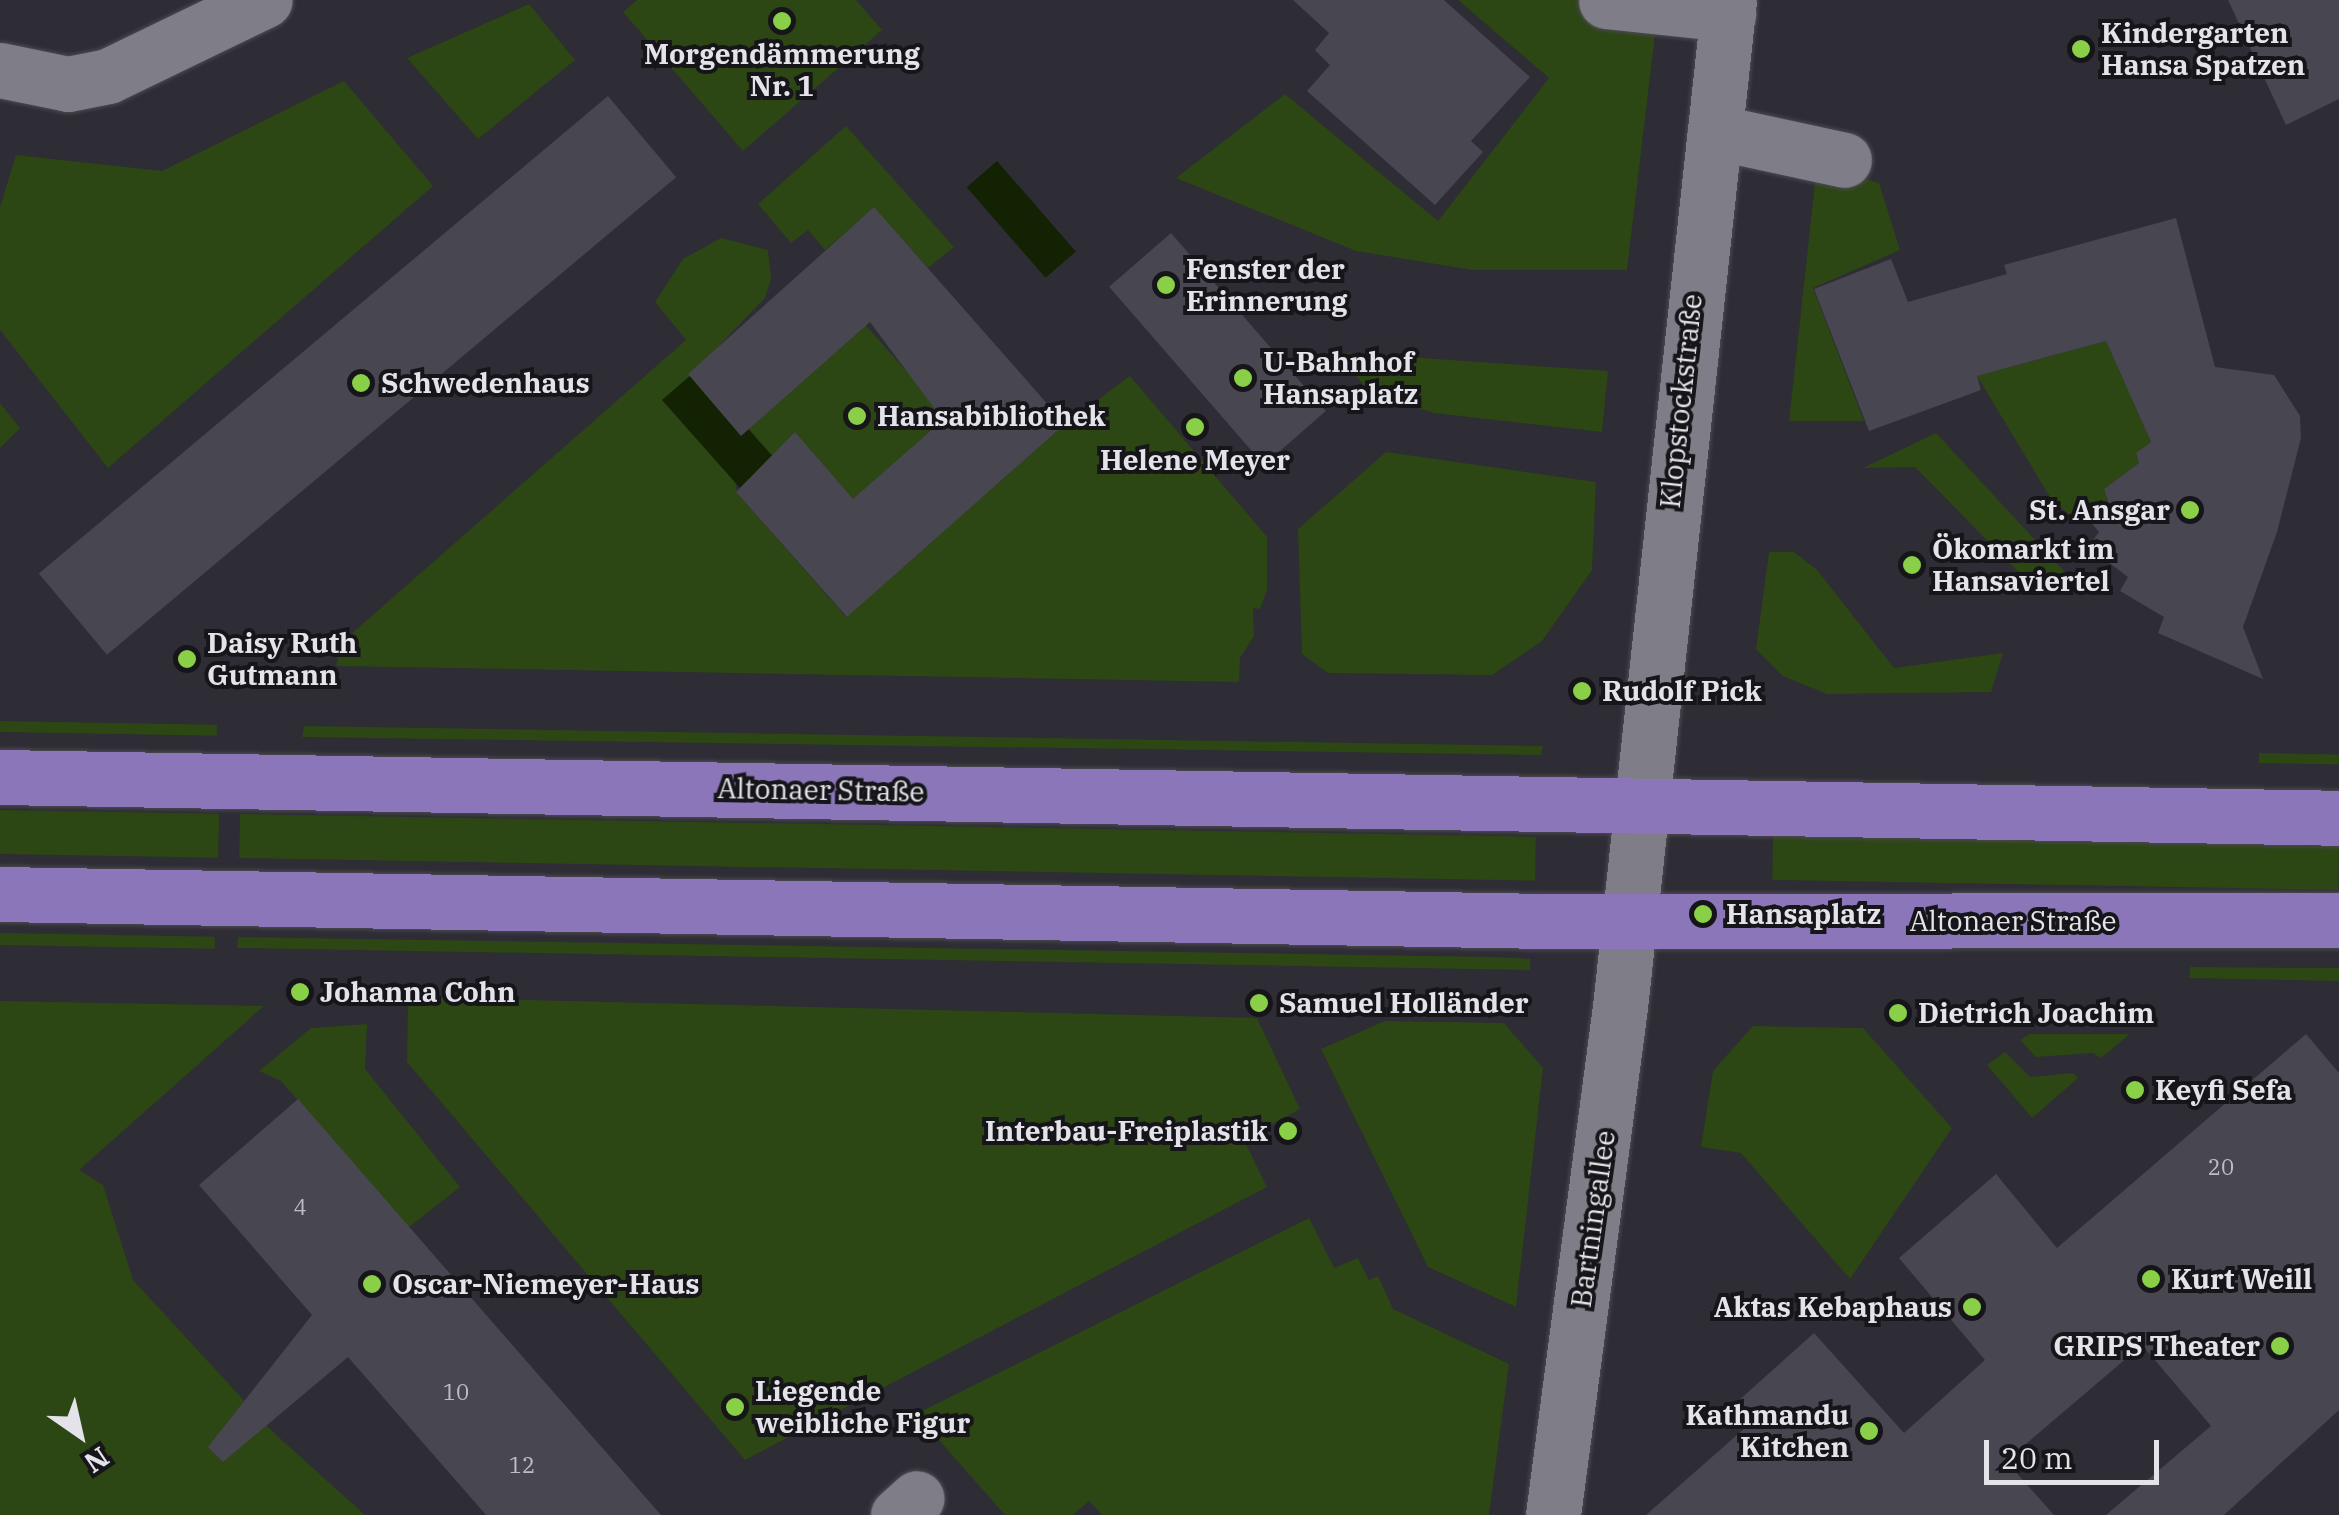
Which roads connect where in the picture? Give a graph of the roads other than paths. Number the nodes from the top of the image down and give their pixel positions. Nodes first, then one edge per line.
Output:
1 (265, 0) edge
2 (1606, 1) edge
3 (1729, 7) edge
4 (0, 70) edge
5 (1714, 132) junction
6 (1844, 160) dead end
7 (0, 777) edge
8 (1641, 804) junction
9 (2339, 818) edge
10 (0, 894) edge
11 (2339, 920) edge
12 (1627, 922) junction
13 (1552, 1515) edge

1 - 4 street
2 - 3 street
3 - 5 street, Klopstockstraße
5 - 6 street
5 - 8 street, Klopstockstraße
7 - 8 main road, Altonaer Straße
8 - 9 main road, Altonaer Straße
8 - 12 street
10 - 12 main road, Altonaer Straße
11 - 12 main road, Altonaer Straße
12 - 13 street, Bartningallee

